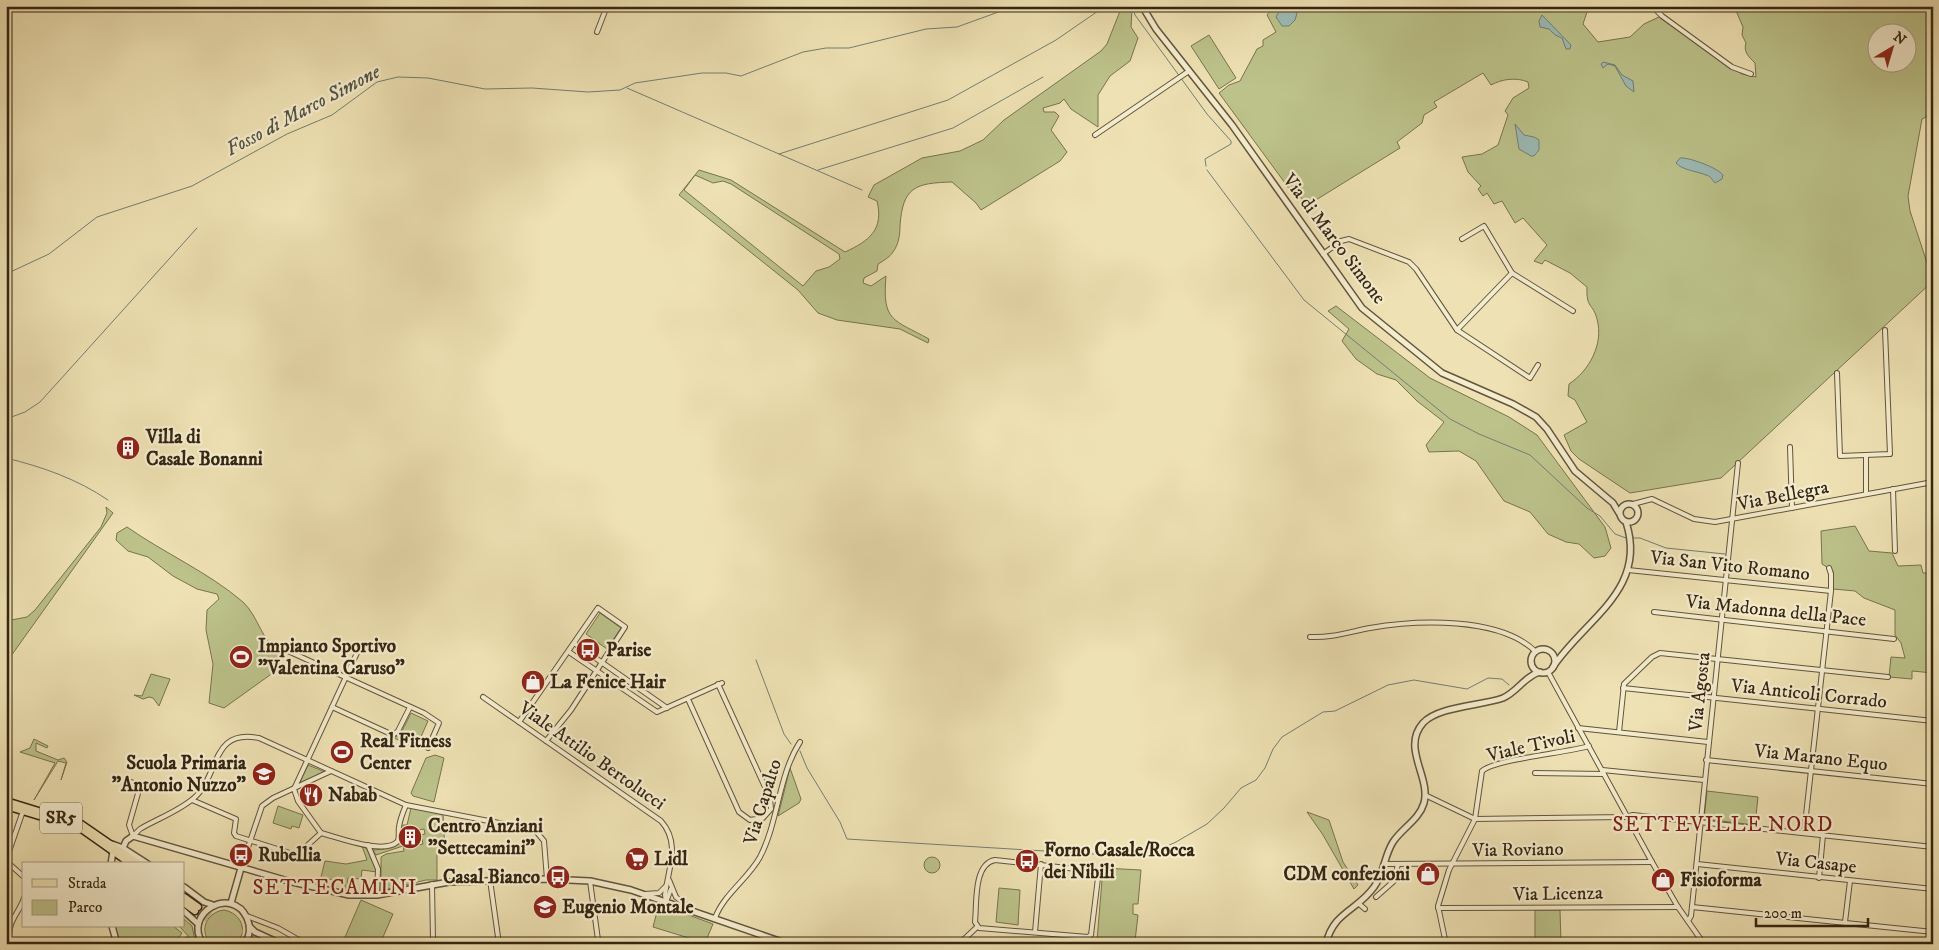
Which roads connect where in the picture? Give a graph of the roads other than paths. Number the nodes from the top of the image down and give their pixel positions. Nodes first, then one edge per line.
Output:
1 (606, 6) edge
2 (1142, 6) edge
3 (1652, 6) edge
4 (597, 32) dead end
5 (1189, 71) junction
6 (1751, 74) dead end
7 (1095, 134) dead end
8 (1462, 239) dead end
9 (1323, 254) junction
10 (1512, 273) junction
11 (1573, 310) dead end
12 (1457, 330) junction
13 (1885, 330) dead end
14 (1538, 365) dead end
15 (1837, 372) dead end
16 (1790, 447) dead end
17 (1866, 455) junction
18 (1738, 463) dead end
19 (1933, 482) edge
20 (1893, 490) junction
21 (1866, 494) junction
22 (1610, 500) junction
23 (1642, 502) junction
24 (1626, 504) junction
25 (1633, 504) junction
26 (1792, 508) junction
27 (1638, 510) junction
28 (1619, 513) junction
29 (1635, 520) junction
30 (1732, 520) junction
31 (1626, 522) junction
32 (1630, 535) junction
33 (1895, 551) dead end
34 (1829, 568) dead end
35 (1628, 570) junction
36 (1726, 580) junction
37 (1831, 590) junction
38 (1654, 612) dead end
39 (1722, 620) junction
40 (1826, 630) junction
41 (1310, 637) dead end
42 (1894, 638) dead end
43 (574, 643) junction
44 (277, 646) dead end
45 (1567, 647) junction
46 (569, 652) junction
47 (1536, 652) junction
48 (357, 653) dead end
49 (1551, 653) junction
50 (1717, 659) junction
51 (601, 662) junction
52 (1532, 665) junction
53 (1553, 667) junction
54 (595, 670) junction
55 (1822, 670) junction
56 (1540, 672) junction
57 (1548, 672) junction
58 (1888, 677) dead end
59 (345, 678) junction
60 (1528, 679) junction
61 (637, 686) junction
62 (1623, 688) junction
63 (642, 690) junction
64 (630, 694) junction
65 (483, 697) dead end
66 (636, 698) junction
67 (1713, 698) junction
68 (688, 699) junction
69 (332, 707) junction
70 (410, 707) junction
71 (667, 708) junction
72 (1818, 708) junction
73 (1933, 721) edge
74 (519, 722) junction
75 (1578, 728) junction
76 (1619, 732) junction
77 (546, 740) junction
78 (800, 742) dead end
79 (1708, 742) junction
80 (1589, 746) junction
81 (428, 748) dead end
82 (308, 760) junction
83 (1706, 760) junction
84 (331, 771) junction
85 (1811, 771) junction
86 (1603, 772) junction
87 (1535, 773) dead end
88 (126, 780) dead end
89 (1704, 780) junction
90 (1933, 784) edge
91 (294, 789) junction
92 (1425, 795) junction
93 (192, 800) junction
94 (6, 801) edge
95 (406, 805) junction
96 (6, 806) edge
97 (23, 811) junction
98 (1628, 816) junction
99 (1475, 819) junction
100 (1700, 822) junction
101 (321, 833) junction
102 (1804, 833) junction
103 (1823, 835) junction
104 (133, 836) junction
105 (250, 841) junction
106 (368, 845) junction
107 (1933, 846) edge
108 (112, 847) junction
109 (123, 848) junction
110 (6, 860) edge
111 (111, 862) edge
112 (128, 862) edge
113 (136, 862) edge
114 (145, 862) edge
115 (1652, 862) junction
116 (1041, 864) junction
117 (1384, 864) junction
118 (1398, 864) junction
119 (1452, 864) junction
120 (1697, 864) junction
121 (241, 868) junction
122 (22, 875) edge
123 (669, 877) junction
124 (1819, 878) junction
125 (547, 879) junction
126 (490, 880) junction
127 (590, 881) junction
128 (1850, 881) junction
129 (432, 884) junction
130 (666, 886) junction
131 (185, 888) edge
132 (671, 889) junction
133 (1933, 889) edge
134 (642, 894) junction
135 (377, 895) junction
136 (1376, 897) dead end
137 (185, 898) edge
138 (666, 902) junction
139 (231, 903) junction
140 (1358, 903) junction
141 (22, 904) edge
142 (185, 904) edge
143 (214, 905) junction
144 (1678, 907) junction
145 (1692, 907) junction
146 (1438, 908) junction
147 (1365, 909) dead end
148 (185, 912) edge
149 (697, 912) junction
150 (247, 916) junction
151 (715, 918) junction
152 (1688, 921) junction
153 (1846, 922) junction
154 (198, 924) junction
155 (977, 926) junction
156 (250, 927) junction
157 (112, 928) edge
158 (1035, 932) junction
159 (1933, 932) edge
160 (9, 936) dead end
161 (433, 941) junction
162 (400, 942) dead end
163 (445, 942) edge
164 (116, 944) edge
165 (204, 944) edge
166 (245, 944) edge
167 (281, 944) edge
168 (306, 944) edge
169 (457, 944) edge
170 (499, 944) edge
171 (609, 944) edge
172 (788, 944) edge
173 (960, 944) edge
174 (1326, 944) edge
175 (1446, 944) edge
176 (1704, 944) edge

1 - 4 street
2 - 5 street, Via di Marco Simone
3 - 6 street
5 - 7 street
5 - 9 street, Via di Marco Simone
8 - 10 street
9 - 12 street
9 - 22 street, Via di Marco Simone
10 - 11 street
10 - 12 street
12 - 14 street
13 - 17 street
15 - 17 street
16 - 26 street
17 - 21 street
18 - 30 street, Via Agosta
19 - 20 street, Via Bellegra
20 - 21 street, Via Bellegra
20 - 33 street
21 - 26 street, Via Bellegra
22 - 24 street, Via di Marco Simone
22 - 28 street, Via di Marco Simone
23 - 25 street, Via Bellegra
23 - 27 street
23 - 30 street, Via Bellegra
24 - 25 street
24 - 28 street
25 - 27 street
26 - 30 street, Via Bellegra
27 - 29 street
28 - 31 street
29 - 31 street
29 - 32 street
30 - 36 street, Via Agosta
31 - 32 street
32 - 35 street
34 - 37 street
35 - 36 street, Via San Vito Romano
35 - 45 street
36 - 37 street, Via San Vito Romano
36 - 39 street, Via Agosta
37 - 40 street
38 - 39 street, Via Madonna della Pace
39 - 40 street, Via Madonna della Pace
39 - 50 street, Via Agosta
40 - 42 street, Via Madonna della Pace
40 - 55 street
41 - 47 street
43 - 46 street
43 - 51 street
43 - 51 street
44 - 59 street
45 - 49 street
45 - 53 street
46 - 54 street
46 - 74 street
47 - 49 street
47 - 52 street
48 - 59 street
49 - 53 street
50 - 55 street
50 - 62 street
50 - 67 street, Via Agosta
51 - 54 street
51 - 61 street
52 - 56 street
52 - 60 street
53 - 57 street
54 - 64 street
54 - 77 street
55 - 58 street
55 - 72 street
56 - 57 street
56 - 60 street
57 - 75 street
59 - 69 street
59 - 70 street
60 - 92 street
61 - 63 street
61 - 64 street
62 - 67 street, Via Anticoli Corrado
62 - 76 street
63 - 66 street
63 - 71 street
64 - 66 street
65 - 74 street, Viale Attilio Bertolucci
66 - 71 street
67 - 72 street, Via Anticoli Corrado
67 - 79 street, Via Agosta
68 - 68 street
68 - 71 street
69 - 70 street
69 - 82 street
70 - 81 street
72 - 73 street, Via Anticoli Corrado
72 - 85 street
74 - 77 street, Viale Attilio Bertolucci
75 - 76 street
75 - 80 street
76 - 79 street
77 - 123 street, Viale Attilio Bertolucci
78 - 151 street, Via Capalto
79 - 83 street, Via Agosta
80 - 86 street
80 - 99 street, Viale Tivoli
82 - 84 street
82 - 91 street
82 - 93 street
83 - 85 street, Via Marano Equo
83 - 89 street, Via Agosta
84 - 91 street
84 - 95 street
85 - 90 street, Via Marano Equo
85 - 102 street
86 - 87 street
86 - 89 street
86 - 98 street
88 - 104 street
89 - 100 street, Via Agosta
91 - 101 street
91 - 105 street
92 - 99 street
92 - 117 street
93 - 104 street
93 - 105 street
94 - 108 main road, SR5
95 - 106 street
95 - 125 street
96 - 97 main road
97 - 108 main road
97 - 110 street
98 - 99 street
98 - 100 street
98 - 115 street
99 - 119 street, Viale Tivoli
100 - 102 street
100 - 120 street, Via Agosta
101 - 105 street
101 - 106 street
102 - 103 street
103 - 107 street
103 - 124 street
104 - 109 street
104 - 121 street
105 - 121 street
106 - 135 street
108 - 109 street
108 - 111 street
108 - 112 main road
108 - 113 main road
109 - 114 street
110 - 122 street
115 - 119 street, Via Roviano
115 - 144 street
116 - 155 street
116 - 158 street
116 - 158 street
117 - 118 street, Via Roviano
117 - 140 street
118 - 119 street, Via Roviano
118 - 136 street
119 - 146 street, Viale Tivoli
120 - 124 street, Via Casape
120 - 145 street, Via Agosta
121 - 135 street
121 - 139 street
123 - 130 street, Viale Attilio Bertolucci
123 - 132 street, Viale Attilio Bertolucci
124 - 128 street, Via Casape
125 - 126 street
125 - 127 street
126 - 129 street
126 - 170 street
127 - 134 street
127 - 171 street
128 - 133 street, Via Casape
128 - 153 street
129 - 135 street
129 - 161 street
130 - 134 street
130 - 138 street, Viale Attilio Bertolucci
131 - 143 street
132 - 138 street
132 - 149 street
134 - 138 street
137 - 142 main road
138 - 149 street
139 - 143 street
139 - 150 street
140 - 147 street
140 - 174 street
141 - 160 street
143 - 154 street
144 - 146 street, Via Licenza
144 - 152 street
145 - 152 street, Via Agosta
145 - 153 street
146 - 175 street
148 - 154 street
149 - 151 street
150 - 156 street
150 - 168 street
151 - 172 street
152 - 176 street
153 - 159 street
154 - 165 street
155 - 158 street
155 - 173 street
156 - 166 street
156 - 167 street
157 - 164 street
161 - 162 street
161 - 163 street
163 - 169 street

